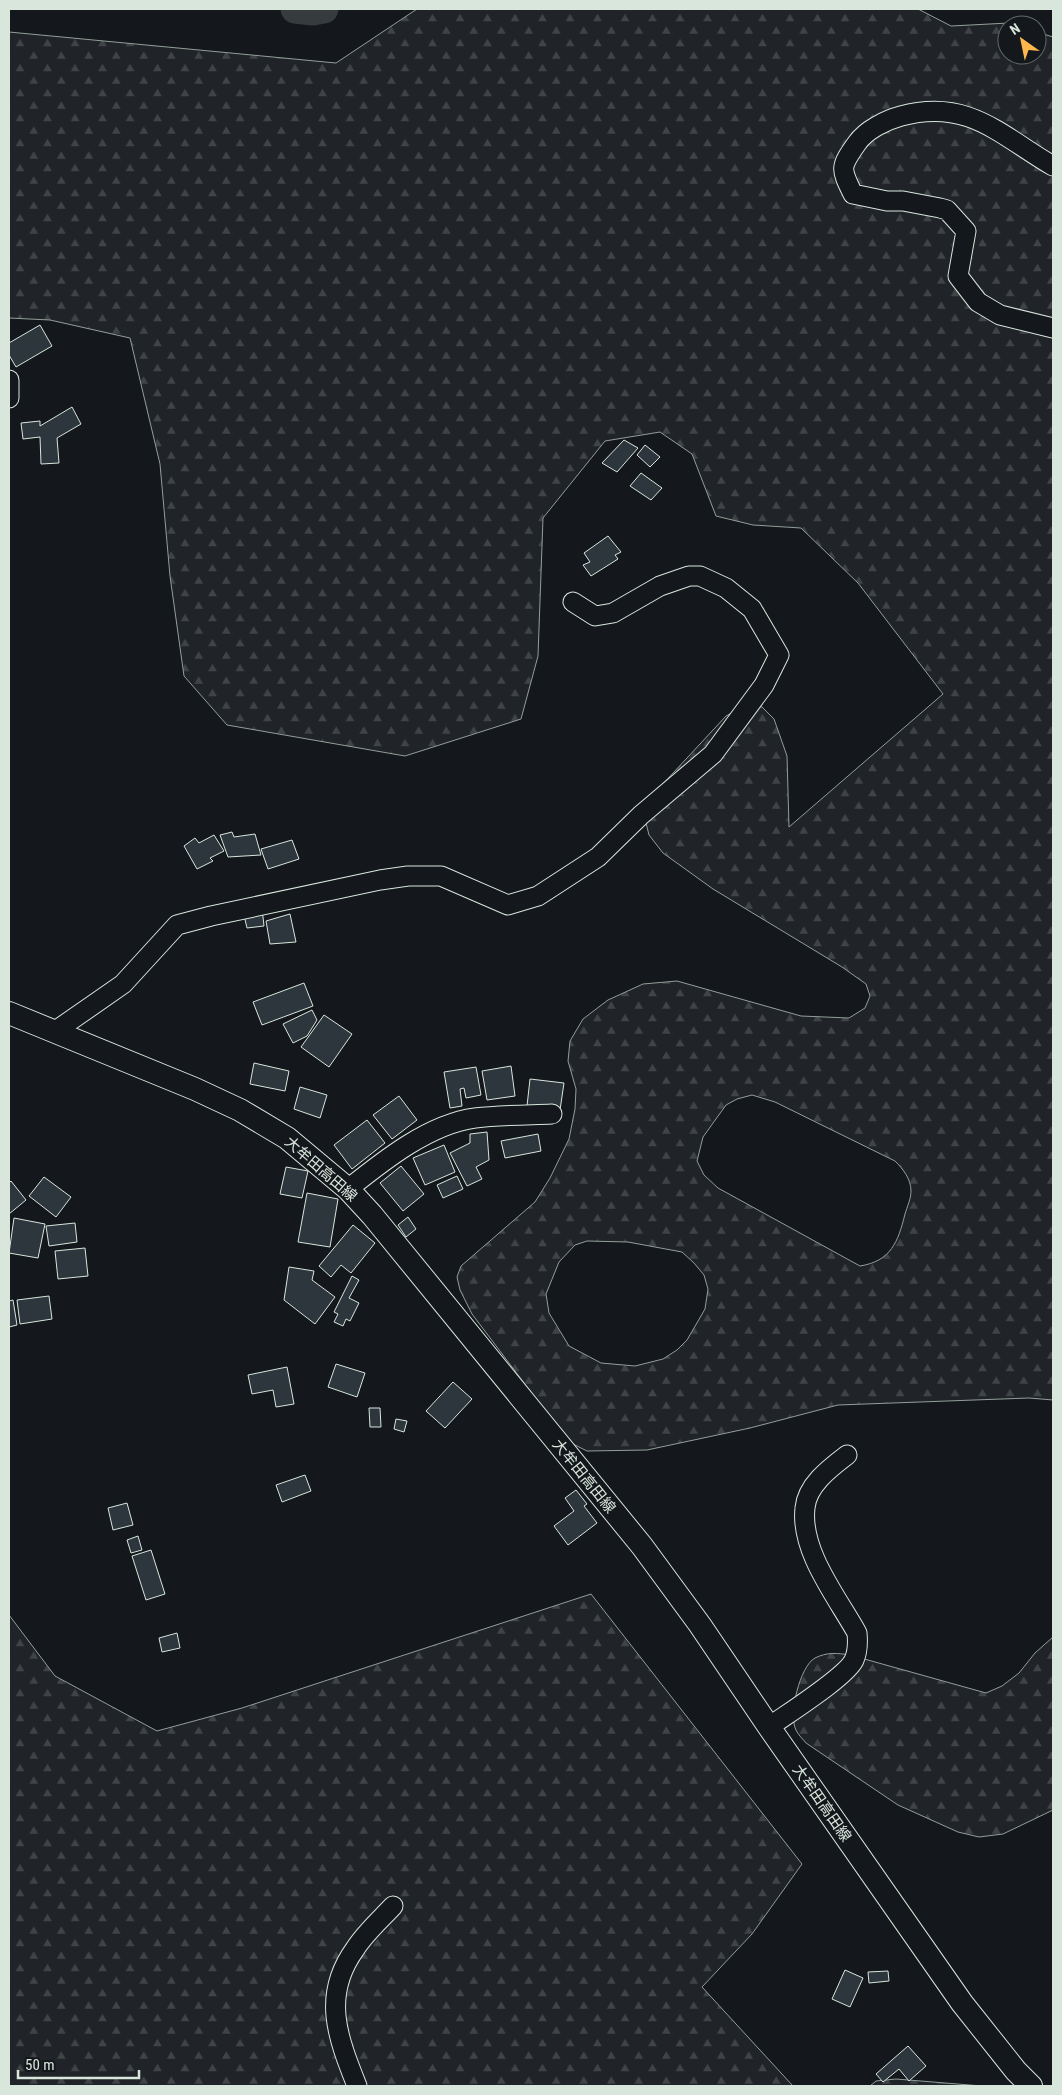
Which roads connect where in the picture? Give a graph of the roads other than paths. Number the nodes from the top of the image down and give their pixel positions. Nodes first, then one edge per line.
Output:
1 (1053, 166) edge
2 (1053, 328) edge
3 (9, 380) edge
4 (9, 398) edge
5 (572, 602) dead end
6 (9, 1013) edge
7 (54, 1032) junction
8 (552, 1114) dead end
9 (348, 1189) junction
10 (847, 1455) dead end
11 (769, 1727) junction
12 (393, 1906) dead end
13 (357, 2086) edge
14 (1031, 2086) edge

1 - 2 street
3 - 4 street
5 - 7 street
6 - 7 main road, 大牟田高田線
7 - 9 main road, 大牟田高田線
8 - 9 street
9 - 11 main road, 大牟田高田線
10 - 11 street
11 - 14 main road, 大牟田高田線
12 - 13 street

